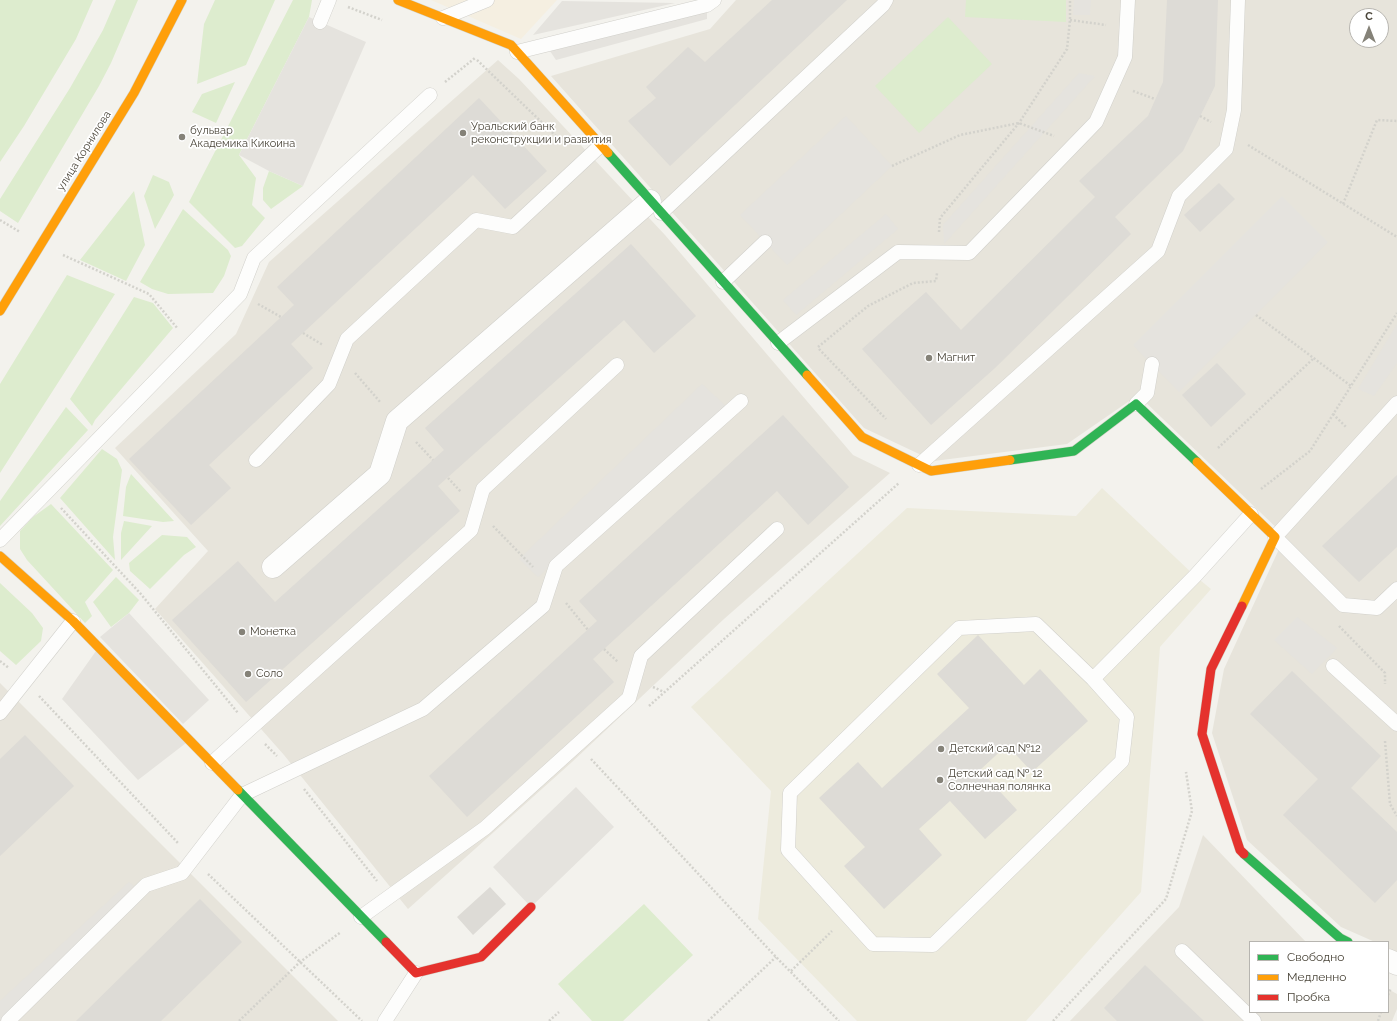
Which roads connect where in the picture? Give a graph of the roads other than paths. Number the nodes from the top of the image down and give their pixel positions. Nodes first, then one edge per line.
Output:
1 (182, 0) edge
2 (329, 0) edge
3 (398, 0) edge
4 (487, 0) edge
5 (714, 0) edge
6 (886, 0) edge
7 (1128, 0) edge
8 (1238, 0) edge
9 (444, 18) junction
10 (320, 22) dead end
11 (517, 52) junction
12 (430, 95) road end
13 (601, 145) junction
14 (656, 207) junction
15 (765, 242) dead end
16 (723, 282) junction
17 (0, 311) edge
18 (778, 343) junction
19 (1152, 364) dead end
20 (617, 365) dead end
21 (741, 401) dead end
22 (1397, 403) edge
23 (1136, 404) junction
24 (256, 460) dead end
25 (919, 465) junction
26 (1251, 514) junction
27 (777, 529) dead end
28 (1275, 538) junction
29 (0, 540) edge
30 (0, 556) edge
31 (273, 567) dead end
32 (1397, 589) edge
33 (72, 621) junction
34 (1333, 666) dead end
35 (1093, 679) junction
36 (0, 713) edge
37 (1397, 724) edge
38 (212, 763) junction
39 (242, 795) junction
40 (531, 907) dead end
41 (361, 917) junction
42 (1346, 941) edge
43 (1182, 951) dead end
44 (416, 973) junction
45 (8, 1021) edge
46 (385, 1021) edge
47 (1254, 1021) edge

1 - 17 street, улица Корнилова
2 - 10 lane
3 - 9 street
4 - 9 lane
5 - 11 lane
6 - 14 lane
7 - 18 lane
8 - 25 lane
9 - 11 street
11 - 13 street
12 - 29 lane
13 - 14 street
13 - 24 lane
14 - 16 street
14 - 31 street
15 - 16 lane
16 - 18 street
18 - 25 street
19 - 23 lane
20 - 38 lane
21 - 39 lane
22 - 28 lane
23 - 25 street
23 - 26 street
26 - 28 street
26 - 35 lane
27 - 41 lane
28 - 32 lane
28 - 42 street
30 - 33 street
33 - 36 lane
33 - 38 street
34 - 37 lane
35 - 35 lane
38 - 39 street
39 - 41 street
39 - 45 lane
40 - 44 street
41 - 44 street
43 - 47 lane
44 - 46 lane

